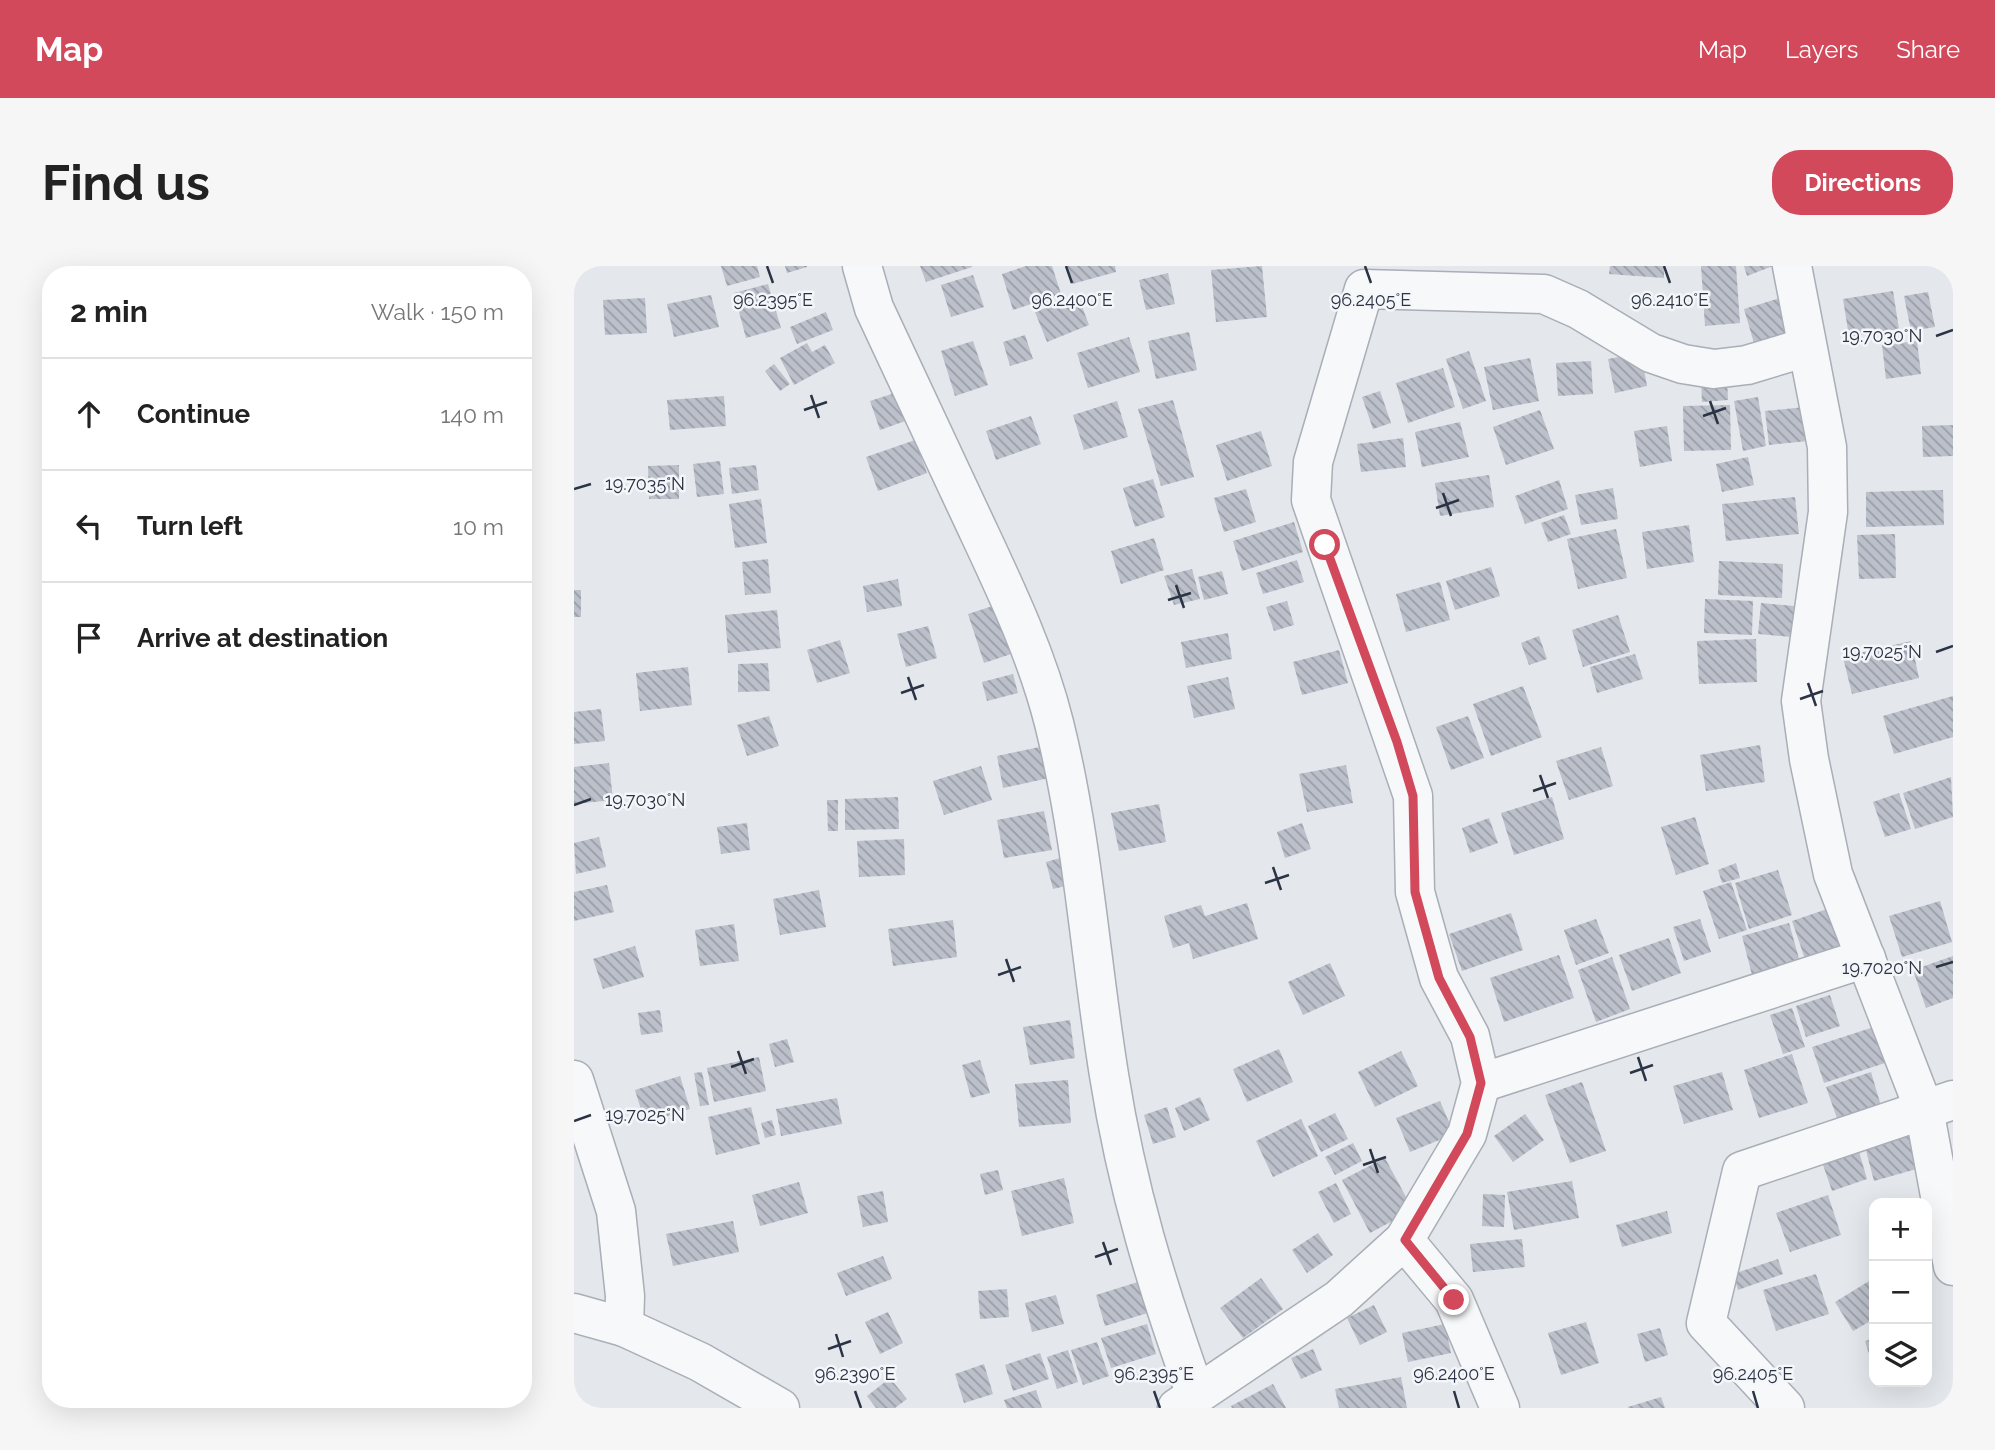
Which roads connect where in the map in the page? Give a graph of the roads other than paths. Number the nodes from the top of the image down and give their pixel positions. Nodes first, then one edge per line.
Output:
1 (862, 266) edge
2 (1792, 266) edge
3 (1363, 278) edge
4 (1807, 347) junction
5 (1866, 958) junction
6 (574, 1080) edge
7 (1481, 1083) junction
8 (1939, 1104) edge
9 (1405, 1240) junction
10 (1953, 1266) edge
11 (574, 1313) edge
12 (624, 1327) junction
13 (1186, 1402) edge
14 (780, 1408) edge
15 (1500, 1408) edge
16 (1785, 1408) edge

1 - 13 street
2 - 4 street
3 - 4 street
3 - 7 street
4 - 5 street
5 - 7 street
5 - 8 street
6 - 12 street
7 - 9 street
8 - 10 street
8 - 16 street
9 - 13 street
9 - 15 street
11 - 12 street
12 - 14 street

